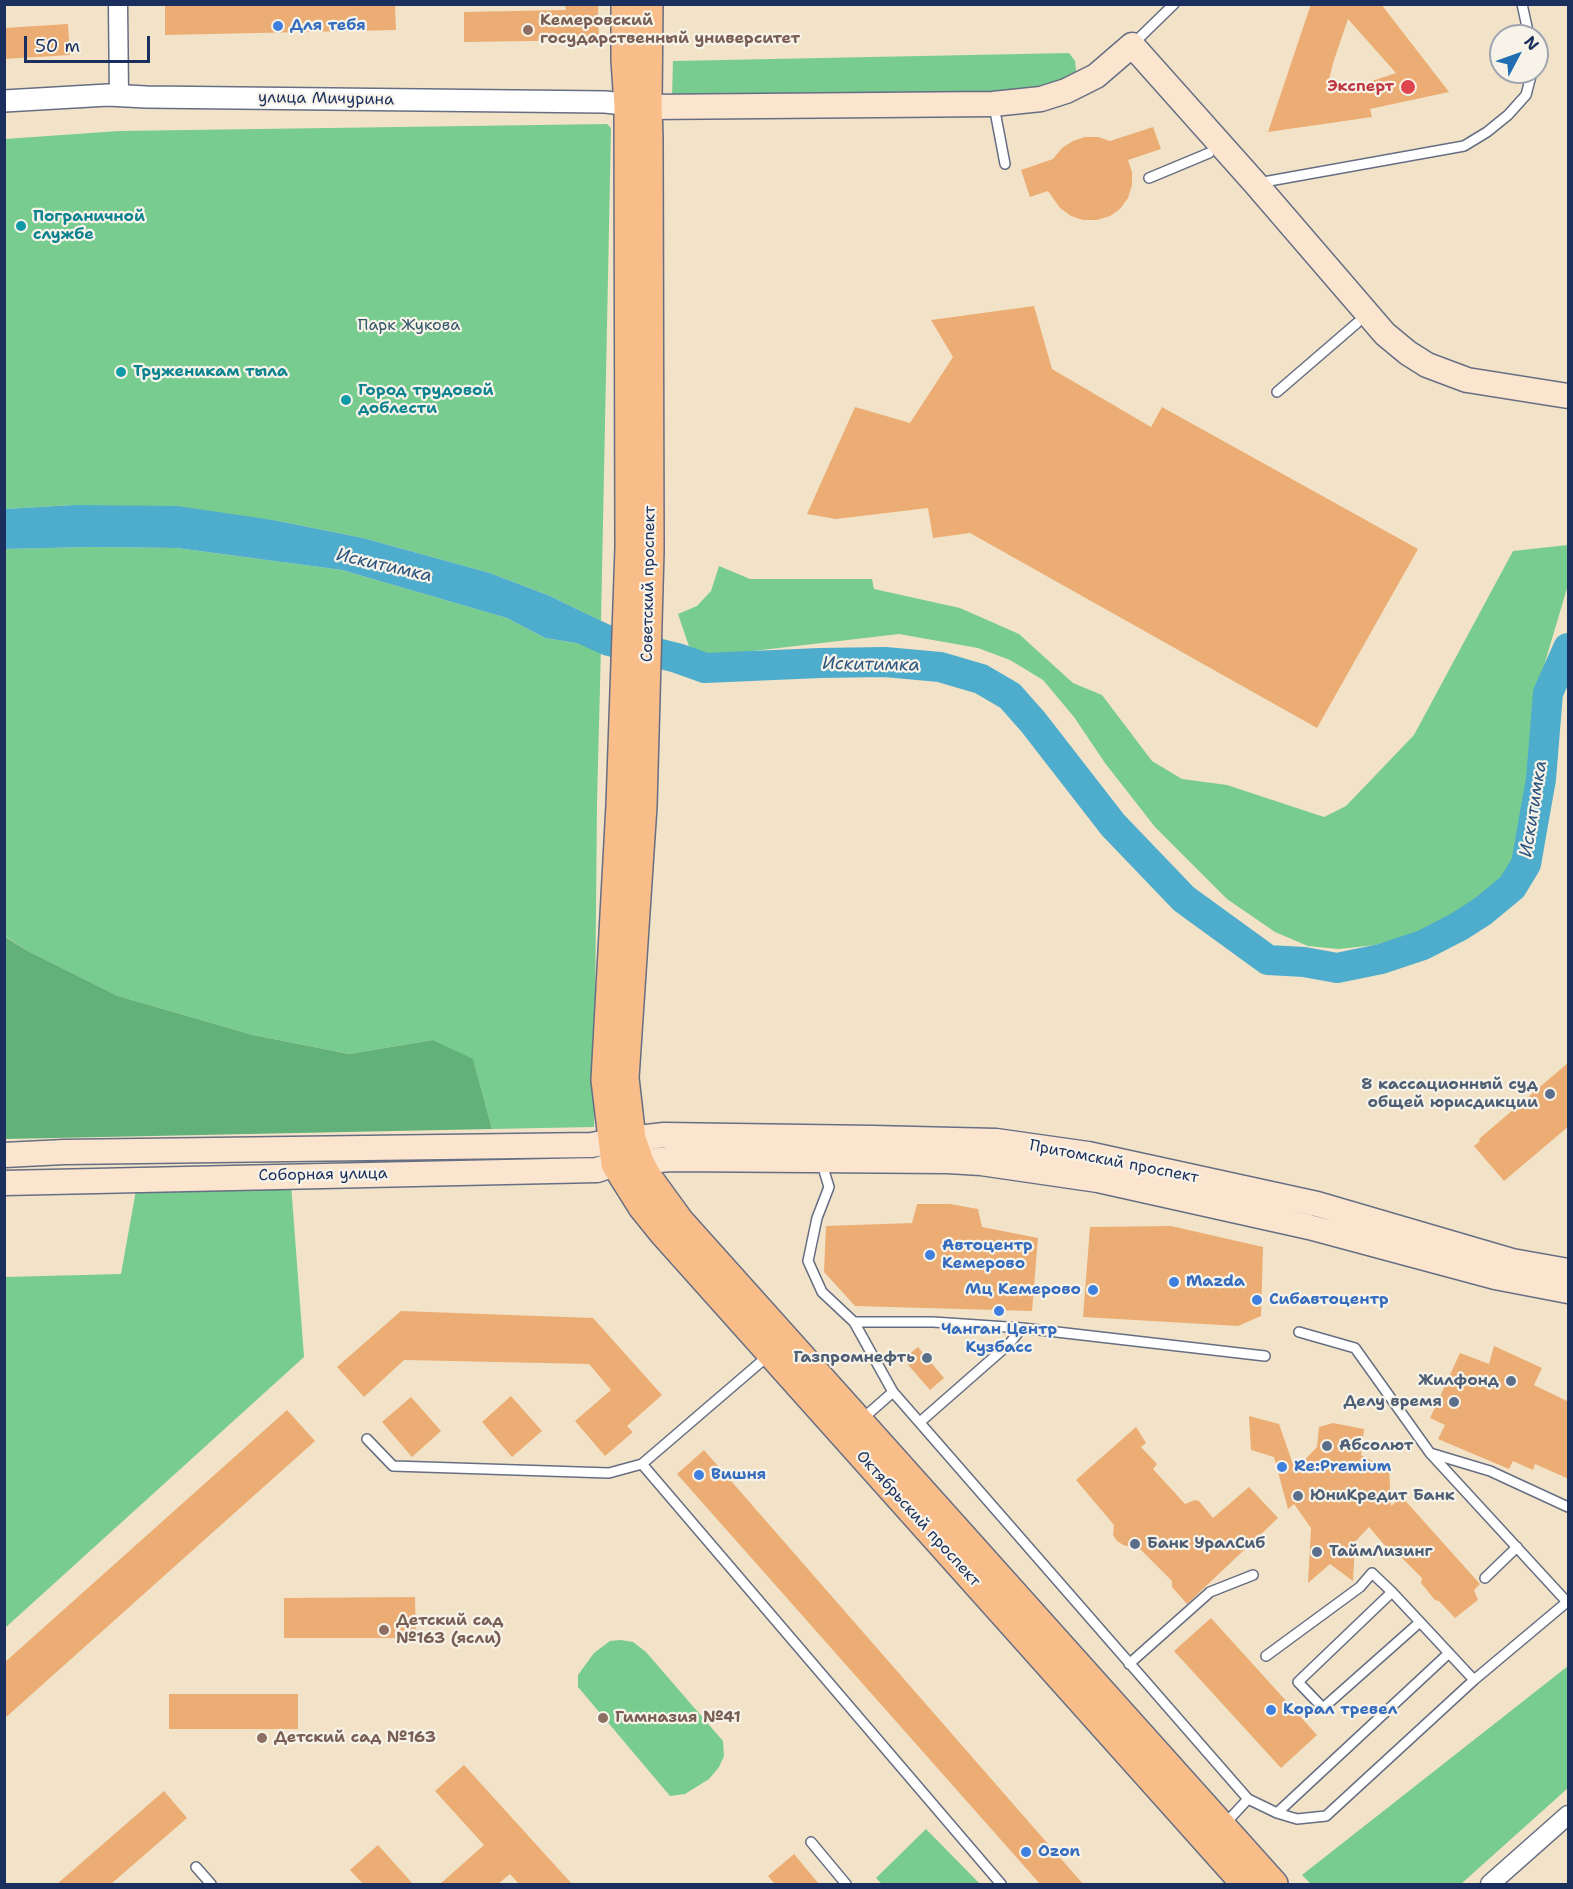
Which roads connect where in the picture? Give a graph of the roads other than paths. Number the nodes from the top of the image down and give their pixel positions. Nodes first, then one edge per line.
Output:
1 (118, 4) edge
2 (625, 4) edge
3 (649, 4) edge
4 (1174, 4) edge
5 (1522, 4) edge
6 (1527, 24) edge
7 (1126, 50) junction
8 (1529, 84) edge
9 (119, 96) junction
10 (4, 101) edge
11 (993, 104) junction
12 (638, 106) junction
13 (1209, 153) junction
14 (1005, 164) dead end
15 (1149, 178) dead end
16 (1255, 183) junction
17 (1357, 323) junction
18 (1277, 392) dead end
19 (1501, 394) junction
20 (1569, 396) edge
21 (1569, 412) edge
22 (625, 1152) junction
23 (4, 1155) edge
24 (821, 1160) junction
25 (305, 1162) junction
26 (4, 1183) edge
27 (1569, 1271) edge
28 (1569, 1291) edge
29 (854, 1322) junction
30 (1022, 1328) junction
31 (1299, 1332) dead end
32 (771, 1354) junction
33 (1265, 1356) dead end
34 (893, 1392) junction
35 (859, 1421) junction
36 (920, 1422) junction
37 (367, 1439) dead end
38 (1430, 1453) junction
39 (642, 1464) junction
40 (1569, 1507) edge
41 (1517, 1547) junction
42 (1253, 1575) dead end
43 (1485, 1578) dead end
44 (1392, 1592) junction
45 (1568, 1601) edge
46 (1420, 1622) junction
47 (1449, 1653) junction
48 (1266, 1656) dead end
49 (1129, 1664) junction
50 (1474, 1680) junction
51 (1248, 1799) junction
52 (1276, 1812) junction
53 (1569, 1815) edge
54 (1214, 1833) junction
55 (811, 1842) dead end
56 (196, 1867) dead end
57 (1261, 1880) edge
58 (211, 1884) edge
59 (846, 1884) edge
60 (1001, 1884) edge
61 (1490, 1884) edge

1 - 9 street
2 - 12 main road, Советский проспект
3 - 12 main road, Советский проспект
4 - 7 lane
5 - 6 lane
7 - 11 main road
7 - 13 main road
7 - 16 main road
8 - 16 lane
9 - 10 street, улица Мичурина
9 - 12 street, улица Мичурина
11 - 12 main road
11 - 14 lane
12 - 22 main road, Советский проспект
13 - 15 lane
13 - 17 main road
16 - 19 main road
17 - 18 lane
17 - 19 main road
19 - 20 main road
19 - 21 main road
22 - 24 main road, Притомский проспект
22 - 25 main road, Соборная улица
22 - 27 main road, Притомский проспект
22 - 32 main road, Октябрьский проспект
22 - 35 main road, Октябрьский проспект
23 - 25 main road, Соборная улица
24 - 28 main road, Притомский проспект
24 - 29 lane
25 - 26 main road, Соборная улица
29 - 30 lane
29 - 34 lane
30 - 33 lane
30 - 36 lane
31 - 38 lane
32 - 39 lane
32 - 54 main road, Октябрьский проспект
34 - 35 lane
34 - 36 lane
35 - 54 main road, Октябрьский проспект
36 - 49 lane
37 - 39 lane
38 - 40 lane
38 - 41 lane
39 - 60 lane
41 - 43 lane
41 - 45 lane
42 - 49 lane
44 - 46 lane
44 - 46 lane
44 - 48 lane
45 - 50 lane
46 - 47 lane
47 - 50 lane
47 - 52 lane
49 - 51 lane
50 - 52 lane
51 - 52 lane
51 - 54 lane
53 - 61 street
54 - 57 main road, Октябрьский проспект
55 - 59 lane
56 - 58 lane

